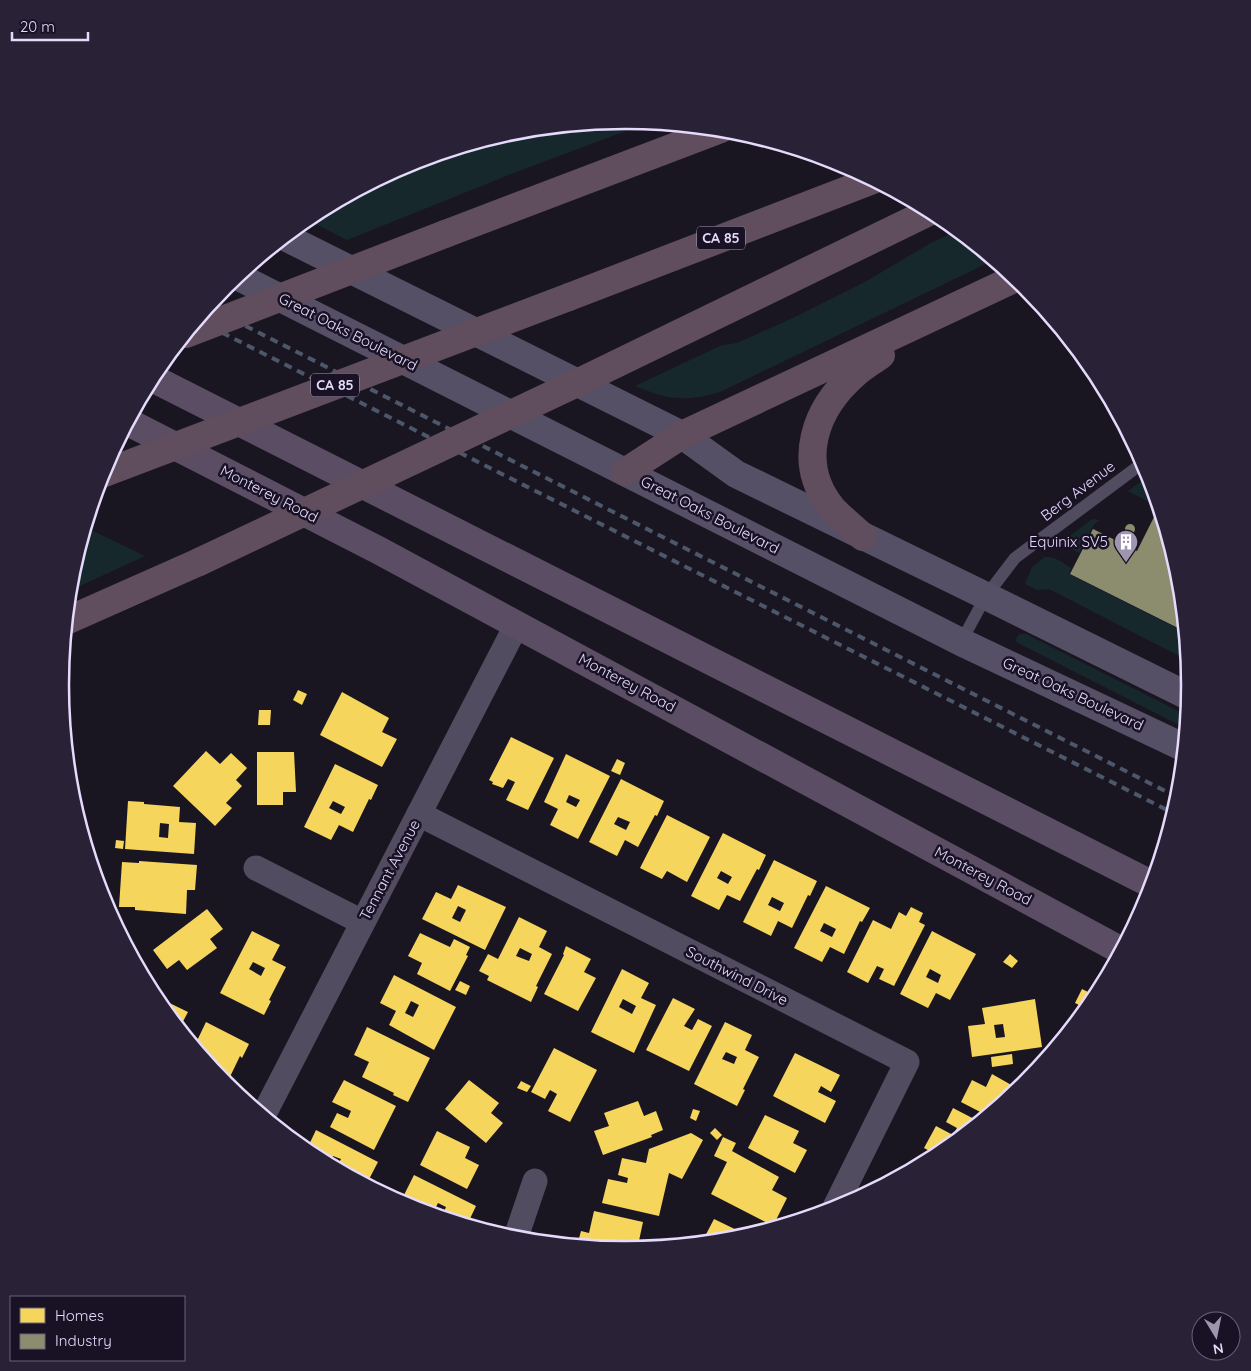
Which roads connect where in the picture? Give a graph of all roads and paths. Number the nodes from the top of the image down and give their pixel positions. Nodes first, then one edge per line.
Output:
1 (705, 135) edge
2 (865, 183) edge
3 (923, 215) edge
4 (292, 240) edge
5 (245, 280) edge
6 (1008, 282) edge
7 (933, 318) junction
8 (198, 329) edge
9 (159, 382) edge
10 (134, 425) edge
11 (682, 435) junction
12 (1138, 467) edge
13 (112, 470) edge
14 (625, 472) junction
15 (863, 537) junction
16 (986, 596) junction
17 (73, 618) edge
18 (517, 624) junction
19 (961, 642) junction
20 (1182, 693) edge
21 (1178, 745) edge
22 (419, 814) junction
23 (256, 868) dead end
24 (1146, 882) edge
25 (362, 922) junction
26 (1116, 948) edge
27 (266, 1110) edge
28 (535, 1180) dead end
29 (838, 1200) edge
30 (518, 1232) edge

1 - 8 highway, bridge
2 - 13 highway, CA 85, bridge
3 - 17 highway, bridge
4 - 11 main road
5 - 14 main road, Great Oaks Boulevard
6 - 7 highway
7 - 11 highway
7 - 15 highway
9 - 24 main road
10 - 18 main road, Monterey Road
11 - 14 highway
11 - 15 main road
12 - 16 lane, Berg Avenue
14 - 19 main road, Great Oaks Boulevard
15 - 16 main road
16 - 19 lane, Berg Avenue
16 - 20 main road
18 - 22 street, Tennant Avenue
18 - 26 main road, Monterey Road
19 - 21 main road, Great Oaks Boulevard
22 - 25 street, Tennant Avenue
22 - 29 street, Southwind Drive
23 - 25 street
25 - 27 street, Tennant Avenue
28 - 30 street

